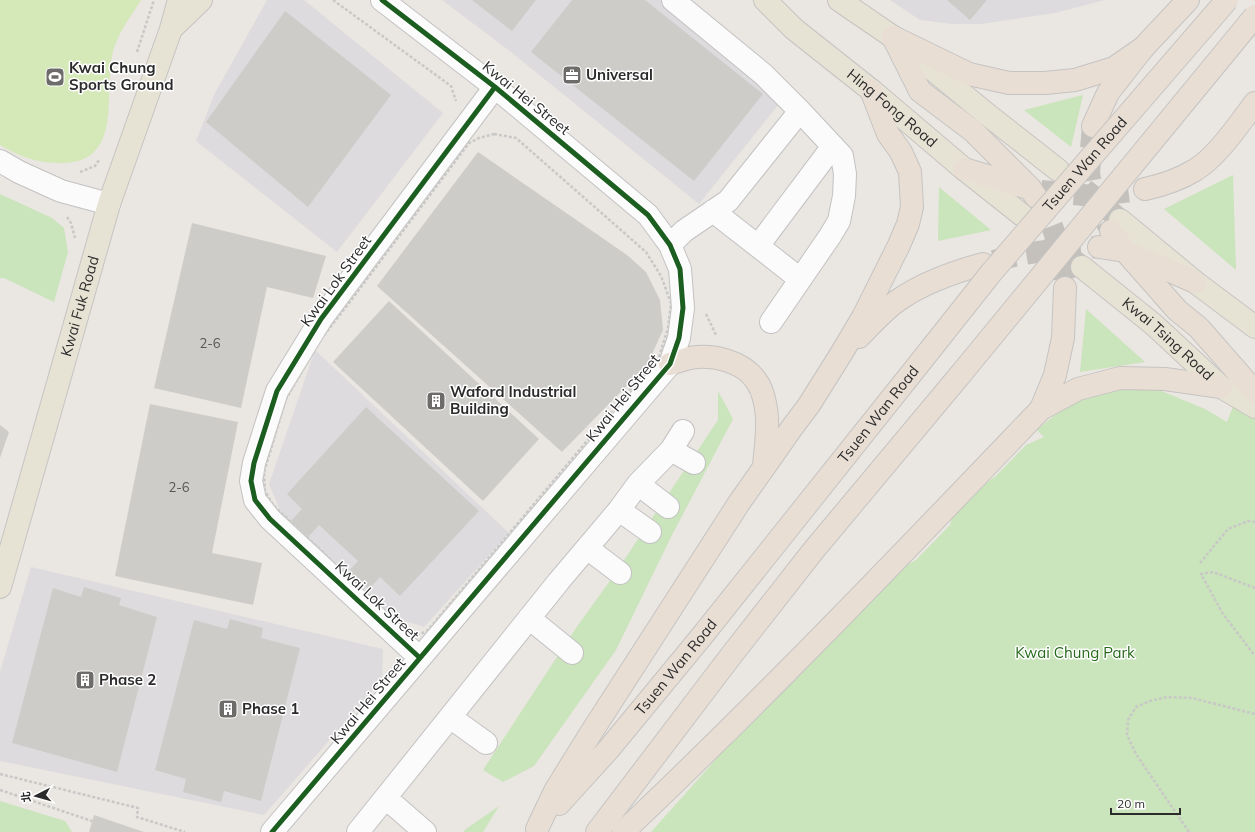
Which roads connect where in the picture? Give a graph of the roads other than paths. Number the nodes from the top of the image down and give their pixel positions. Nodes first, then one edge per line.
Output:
1 (179, 0) edge
2 (202, 0) edge
3 (382, 0) edge
4 (673, 0) edge
5 (765, 0) edge
6 (839, 0) edge
7 (1188, 0) edge
8 (1227, 0) edge
9 (1255, 16) edge
10 (171, 28) junction
11 (893, 37) junction
12 (1143, 48) junction
13 (495, 87) junction
14 (871, 90) junction
15 (1255, 103) edge
16 (800, 111) junction
17 (1093, 126) tunnel mouth
18 (833, 146) junction
19 (0, 161) edge
20 (964, 169) junction
21 (1058, 170) tunnel mouth
22 (1145, 189) tunnel mouth
23 (109, 204) junction
24 (713, 211) junction
25 (1022, 215) tunnel mouth
26 (1110, 233) joint
27 (670, 245) junction
28 (758, 246) junction
29 (1125, 250) junction
30 (983, 264) tunnel mouth
31 (1082, 267) tunnel mouth
32 (800, 279) junction
33 (1195, 282) junction
34 (1065, 288) tunnel mouth
35 (771, 322) dead end
36 (1255, 327) edge
37 (841, 354) junction
38 (670, 364) junction
39 (1221, 387) junction
40 (1255, 392) edge
41 (1255, 407) edge
42 (1041, 409) junction
43 (683, 431) dead end
44 (670, 450) junction
45 (694, 463) dead end
46 (764, 467) junction
47 (638, 484) junction
48 (668, 507) dead end
49 (619, 510) junction
50 (650, 532) dead end
51 (587, 548) junction
52 (620, 573) dead end
53 (0, 587) edge
54 (529, 618) junction
55 (572, 653) dead end
56 (420, 658) junction
57 (450, 717) junction
58 (486, 742) dead end
59 (386, 798) junction
60 (536, 831) edge
61 (272, 832) edge
62 (358, 832) edge
63 (426, 832) edge
64 (597, 832) edge
65 (623, 832) edge

1 - 10 main road, Kwai Fuk Road
2 - 10 main road, Kwai Fuk Road
3 - 13 street, Kwai Hei Street
4 - 16 street
5 - 14 main road, Hing Fong Road
6 - 11 main road
7 - 12 highway
8 - 60 highway, Tsuen Wan Road, bridge
9 - 64 highway, bridge
10 - 23 main road, Kwai Fuk Road
11 - 12 highway
11 - 20 highway
11 - 21 main road
12 - 17 highway
13 - 27 street, Kwai Hei Street
13 - 56 street, Kwai Lok Street
14 - 20 main road, Hing Fong Road
14 - 37 highway
15 - 22 highway
16 - 18 street
16 - 24 street
18 - 28 street
18 - 32 street
19 - 23 street
20 - 25 main road, Hing Fong Road
23 - 53 main road, Kwai Fuk Road
24 - 27 street
24 - 28 street
26 - 29 highway
26 - 33 main road
27 - 38 street, Kwai Hei Street
28 - 32 street
29 - 33 highway
29 - 40 highway
30 - 37 highway
31 - 39 main road, Kwai Tsing Road
32 - 35 street
33 - 36 main road
34 - 42 highway
37 - 46 highway
38 - 46 highway
38 - 56 street, Kwai Hei Street
39 - 41 main road, Kwai Tsing Road
39 - 42 highway
42 - 65 highway
43 - 44 street
44 - 45 street
44 - 47 street
46 - 60 highway
47 - 48 street
47 - 49 street
49 - 50 street
49 - 51 street
51 - 52 street
51 - 54 street
54 - 55 street
54 - 57 street
56 - 61 street, Kwai Hei Street
57 - 58 street
57 - 59 street
59 - 62 street
59 - 63 street

